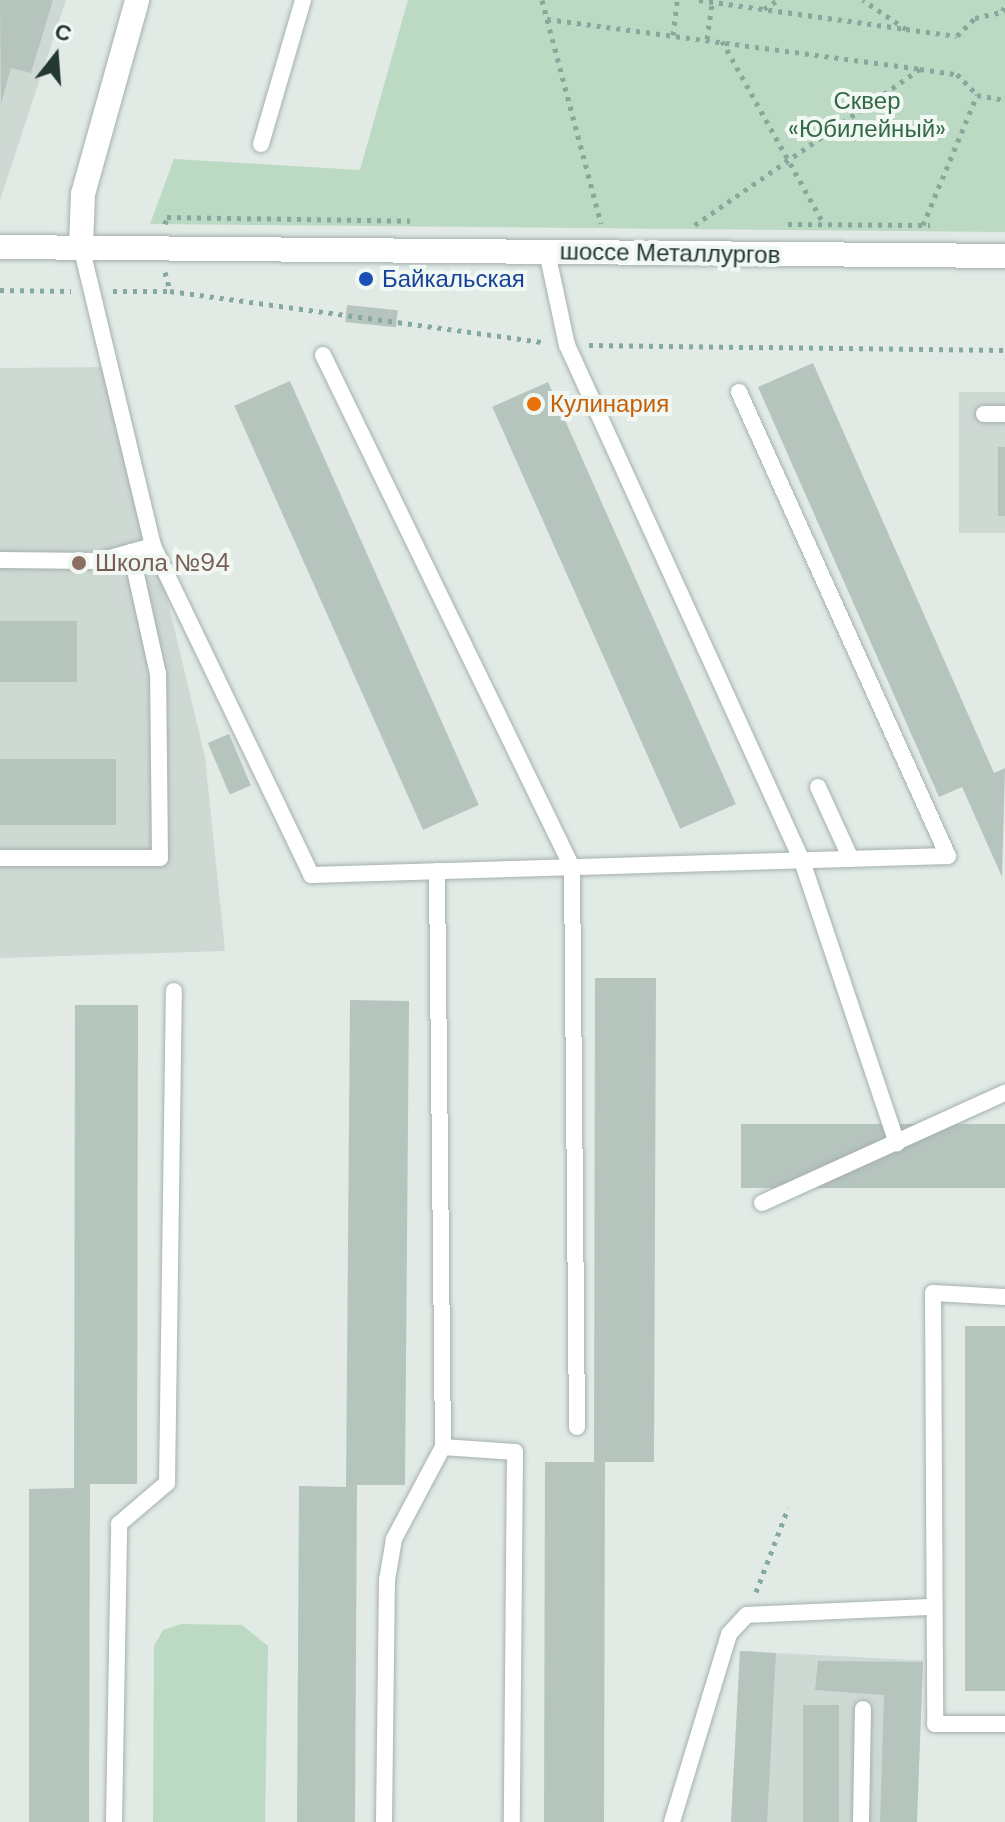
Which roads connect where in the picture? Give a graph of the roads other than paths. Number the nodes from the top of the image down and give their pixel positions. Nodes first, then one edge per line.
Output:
1 (137, 0) edge
2 (303, 0) edge
3 (261, 144) dead end
4 (81, 246) junction
5 (0, 247) edge
6 (547, 252) junction
7 (1005, 256) edge
8 (323, 355) dead end
9 (739, 392) dead end
10 (984, 414) dead end
11 (1005, 414) edge
12 (153, 546) junction
13 (131, 552) junction
14 (0, 560) edge
15 (818, 787) dead end
16 (0, 858) edge
17 (851, 859) junction
18 (802, 861) junction
19 (572, 867) junction
20 (437, 871) junction
21 (174, 991) dead end
22 (1005, 1093) edge
23 (897, 1143) junction
24 (762, 1203) dead end
25 (1005, 1297) edge
26 (577, 1427) dead end
27 (443, 1447) junction
28 (933, 1607) junction
29 (863, 1709) dead end
30 (1005, 1724) edge
31 (114, 1822) edge
32 (384, 1822) edge
33 (512, 1822) edge
34 (672, 1822) edge
35 (861, 1822) edge

1 - 4 main road
2 - 3 lane
4 - 5 main road, шоссе Металлургов
4 - 6 main road, шоссе Металлургов
4 - 12 lane
6 - 7 main road, шоссе Металлургов
6 - 18 lane
8 - 19 lane
9 - 17 lane
10 - 11 lane
12 - 13 lane
12 - 20 lane
13 - 14 lane
13 - 16 lane
15 - 17 lane
17 - 18 lane
18 - 19 lane
18 - 23 lane
19 - 20 lane
19 - 26 lane
20 - 27 lane
21 - 31 lane
22 - 23 lane
23 - 24 lane
25 - 28 lane
27 - 32 lane
27 - 33 lane
28 - 30 lane
28 - 34 lane
29 - 35 lane

